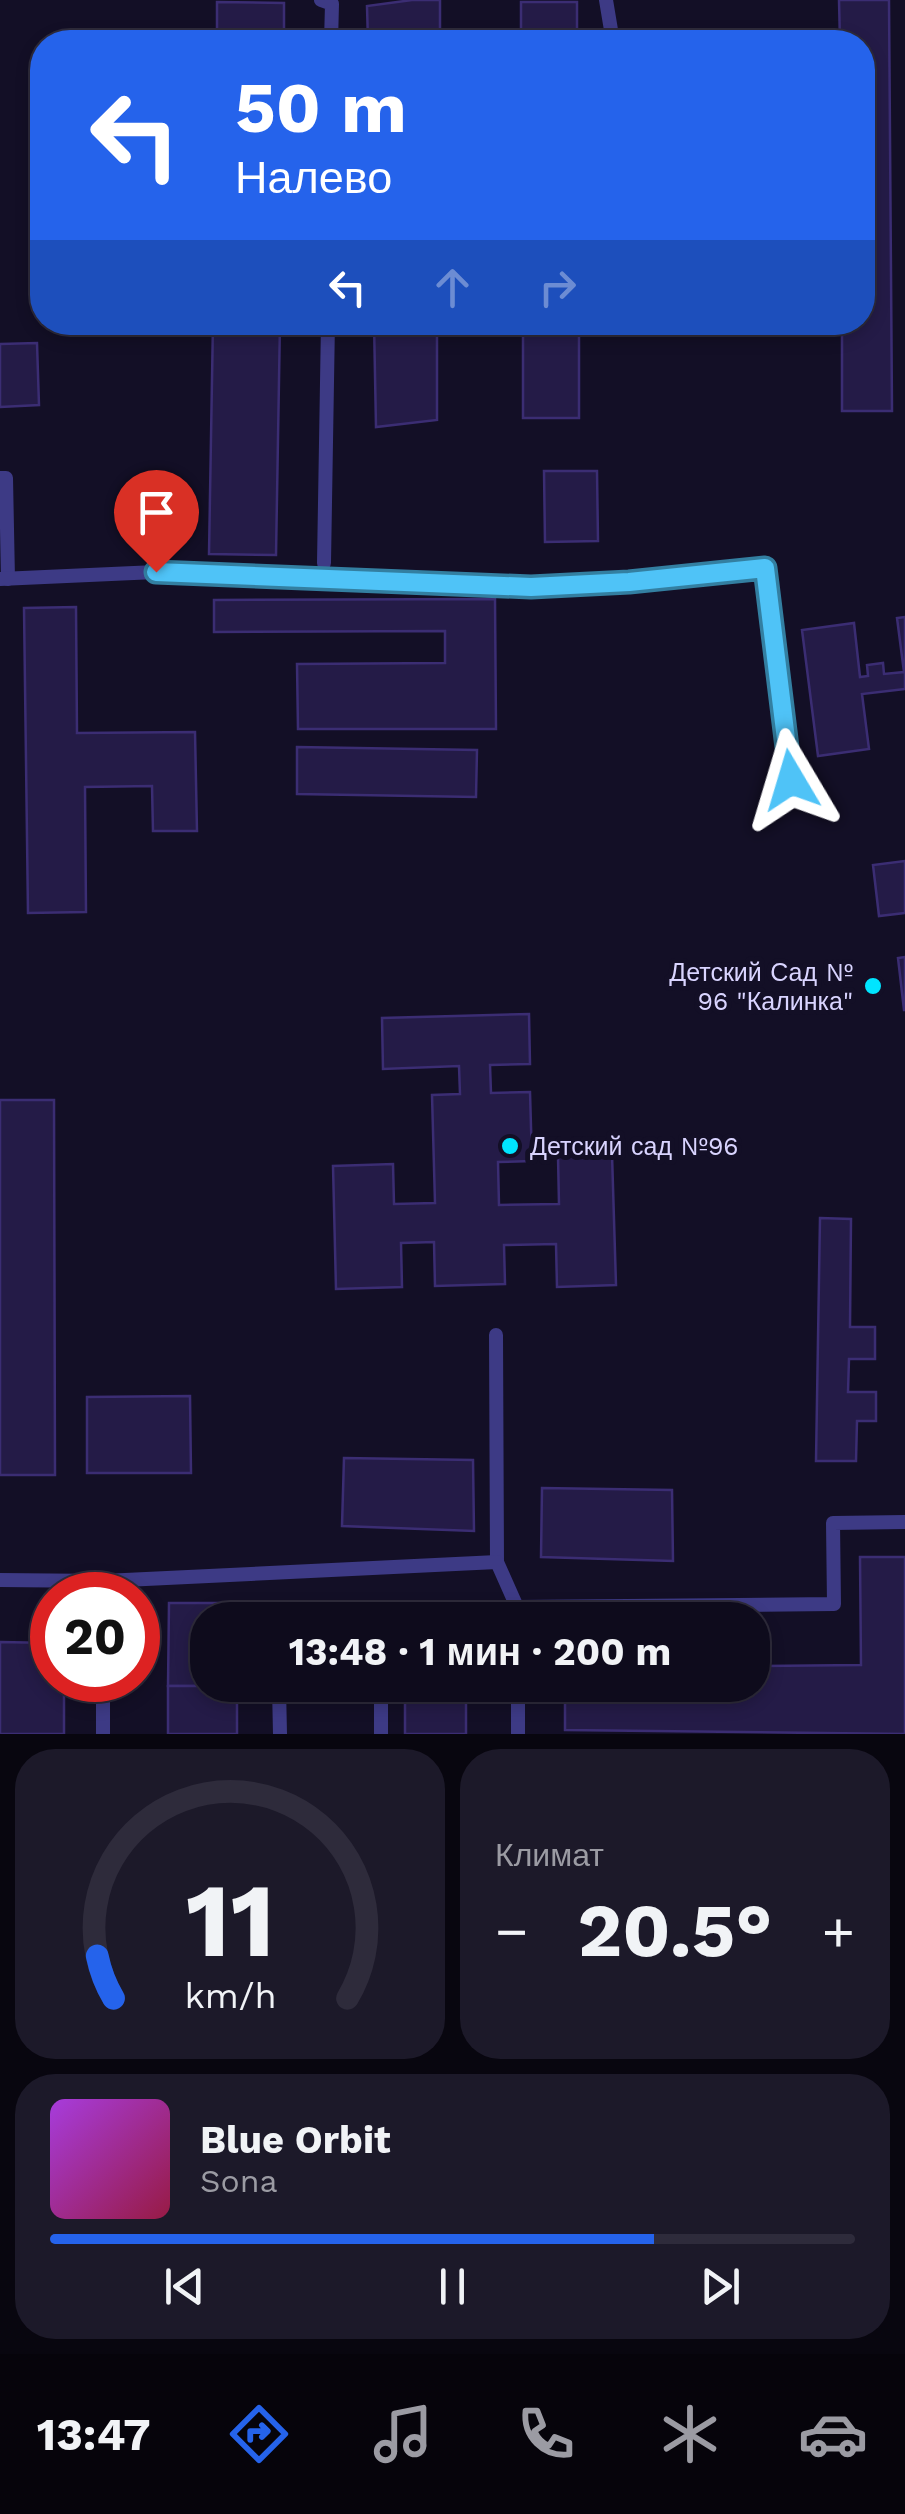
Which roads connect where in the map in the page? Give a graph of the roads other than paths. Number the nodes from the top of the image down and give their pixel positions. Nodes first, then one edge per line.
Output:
1 (322, 0) edge
2 (606, 0) edge
3 (331, 30) edge
4 (611, 30) edge
5 (328, 335) edge
6 (0, 478) edge
7 (324, 563) dead end
8 (4, 579) edge
9 (791, 780) dead end
10 (496, 1334) dead end
11 (905, 1522) edge
12 (497, 1562) junction
13 (0, 1580) edge
14 (30, 1582) edge
15 (160, 1584) edge
16 (512, 1602) edge
17 (770, 1606) edge
18 (103, 1702) edge
19 (518, 1702) edge
20 (103, 1734) edge
21 (280, 1734) edge
22 (381, 1734) edge
23 (518, 1734) edge

1 - 3 lane
2 - 4 lane
5 - 7 lane
6 - 8 lane
8 - 9 lane
10 - 12 lane
11 - 17 lane
12 - 15 lane
12 - 16 lane
13 - 14 lane
18 - 20 lane
19 - 23 lane
21 - 22 lane

